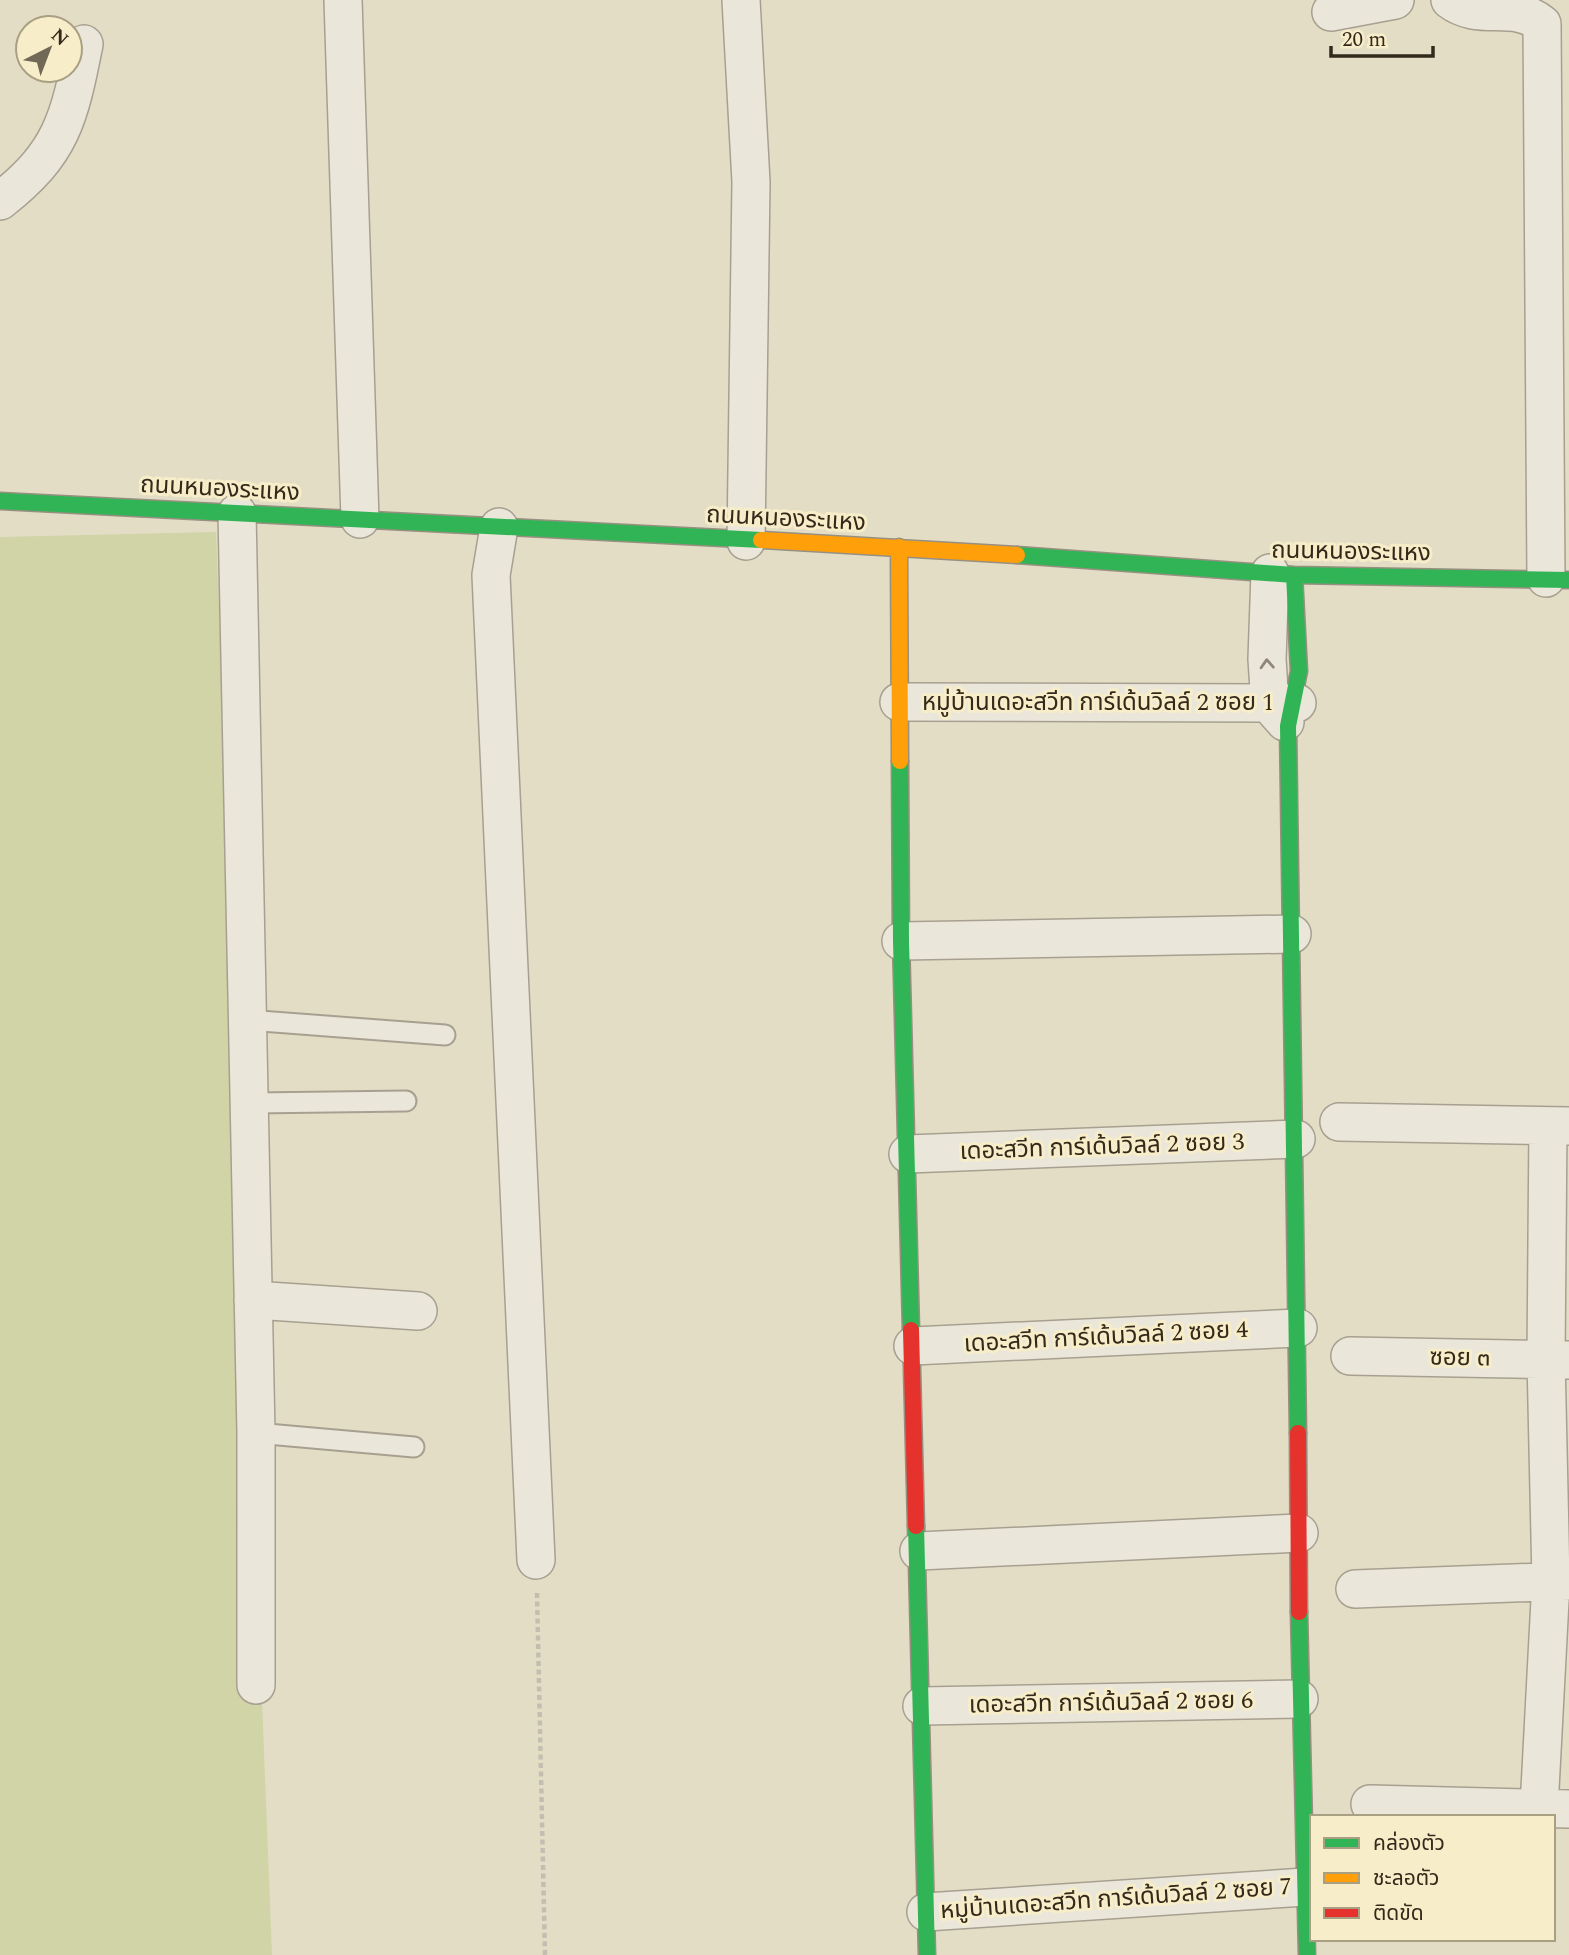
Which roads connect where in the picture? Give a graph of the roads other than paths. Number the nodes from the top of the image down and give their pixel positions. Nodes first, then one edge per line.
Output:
1 (343, 0) edge
2 (741, 0) edge
3 (1395, 0) edge
4 (1450, 0) edge
5 (1331, 12) dead end
6 (76, 84) edge
7 (0, 201) edge
8 (0, 501) edge
9 (237, 513) junction
10 (360, 519) junction
11 (499, 527) junction
12 (746, 541) junction
13 (899, 547) junction
14 (1282, 574) junction
15 (1558, 579) edge
16 (900, 702) junction
17 (1285, 711) junction
18 (1292, 934) junction
19 (901, 941) junction
20 (247, 1020) junction
21 (445, 1035) dead end
22 (406, 1101) dead end
23 (249, 1104) junction
24 (1339, 1122) dead end
25 (1559, 1126) edge
26 (1296, 1139) junction
27 (908, 1154) junction
28 (253, 1300) junction
29 (418, 1311) dead end
30 (1298, 1328) junction
31 (913, 1346) junction
32 (1350, 1356) dead end
33 (1558, 1359) edge
34 (256, 1433) junction
35 (414, 1447) dead end
36 (1299, 1533) junction
37 (919, 1551) junction
38 (536, 1560) road end
39 (1560, 1581) edge
40 (1355, 1589) dead end
41 (256, 1685) dead end
42 (1299, 1699) junction
43 (922, 1706) junction
44 (1370, 1804) dead end
45 (1554, 1809) edge
46 (1306, 1887) junction
47 (926, 1912) junction
48 (928, 1955) edge
49 (1307, 1955) edge

1 - 10 street
2 - 12 street
3 - 5 street
4 - 15 street
6 - 7 street
8 - 9 street, ถนนหนองระแหง
9 - 10 street, ถนนหนองระแหง
9 - 20 street
10 - 11 street, ถนนหนองระแหง
11 - 12 street, ถนนหนองระแหง
11 - 38 street
12 - 13 street, ถนนหนองระแหง
13 - 14 street, ถนนหนองระแหง
13 - 16 street
14 - 15 street, ถนนหนองระแหง
14 - 17 street
16 - 17 street, หมู่บ้านเดอะสวีท การ์เด้นวิลล์ 2 ซอย 1
16 - 19 street
17 - 18 street
18 - 19 street
18 - 26 street
19 - 27 street
20 - 21 lane
20 - 23 street
22 - 23 lane
23 - 28 street
24 - 25 street
25 - 33 street
26 - 27 street, เดอะสวีท การ์เด้นวิลล์ 2 ซอย 3
26 - 30 street
27 - 31 street
28 - 29 street
28 - 34 street
30 - 31 street, เดอะสวีท การ์เด้นวิลล์ 2 ซอย 4
30 - 36 street
31 - 37 street
32 - 33 street, ซอย ๓
33 - 39 street
34 - 35 lane
34 - 41 street
36 - 37 street
36 - 42 street
37 - 43 street
39 - 40 street
39 - 45 street
42 - 43 street, เดอะสวีท การ์เด้นวิลล์ 2 ซอย 6
42 - 46 street
43 - 47 street
44 - 45 street
46 - 47 street, หมู่บ้านเดอะสวีท การ์เด้นวิลล์ 2 ซอย 7
46 - 49 street
47 - 48 street

